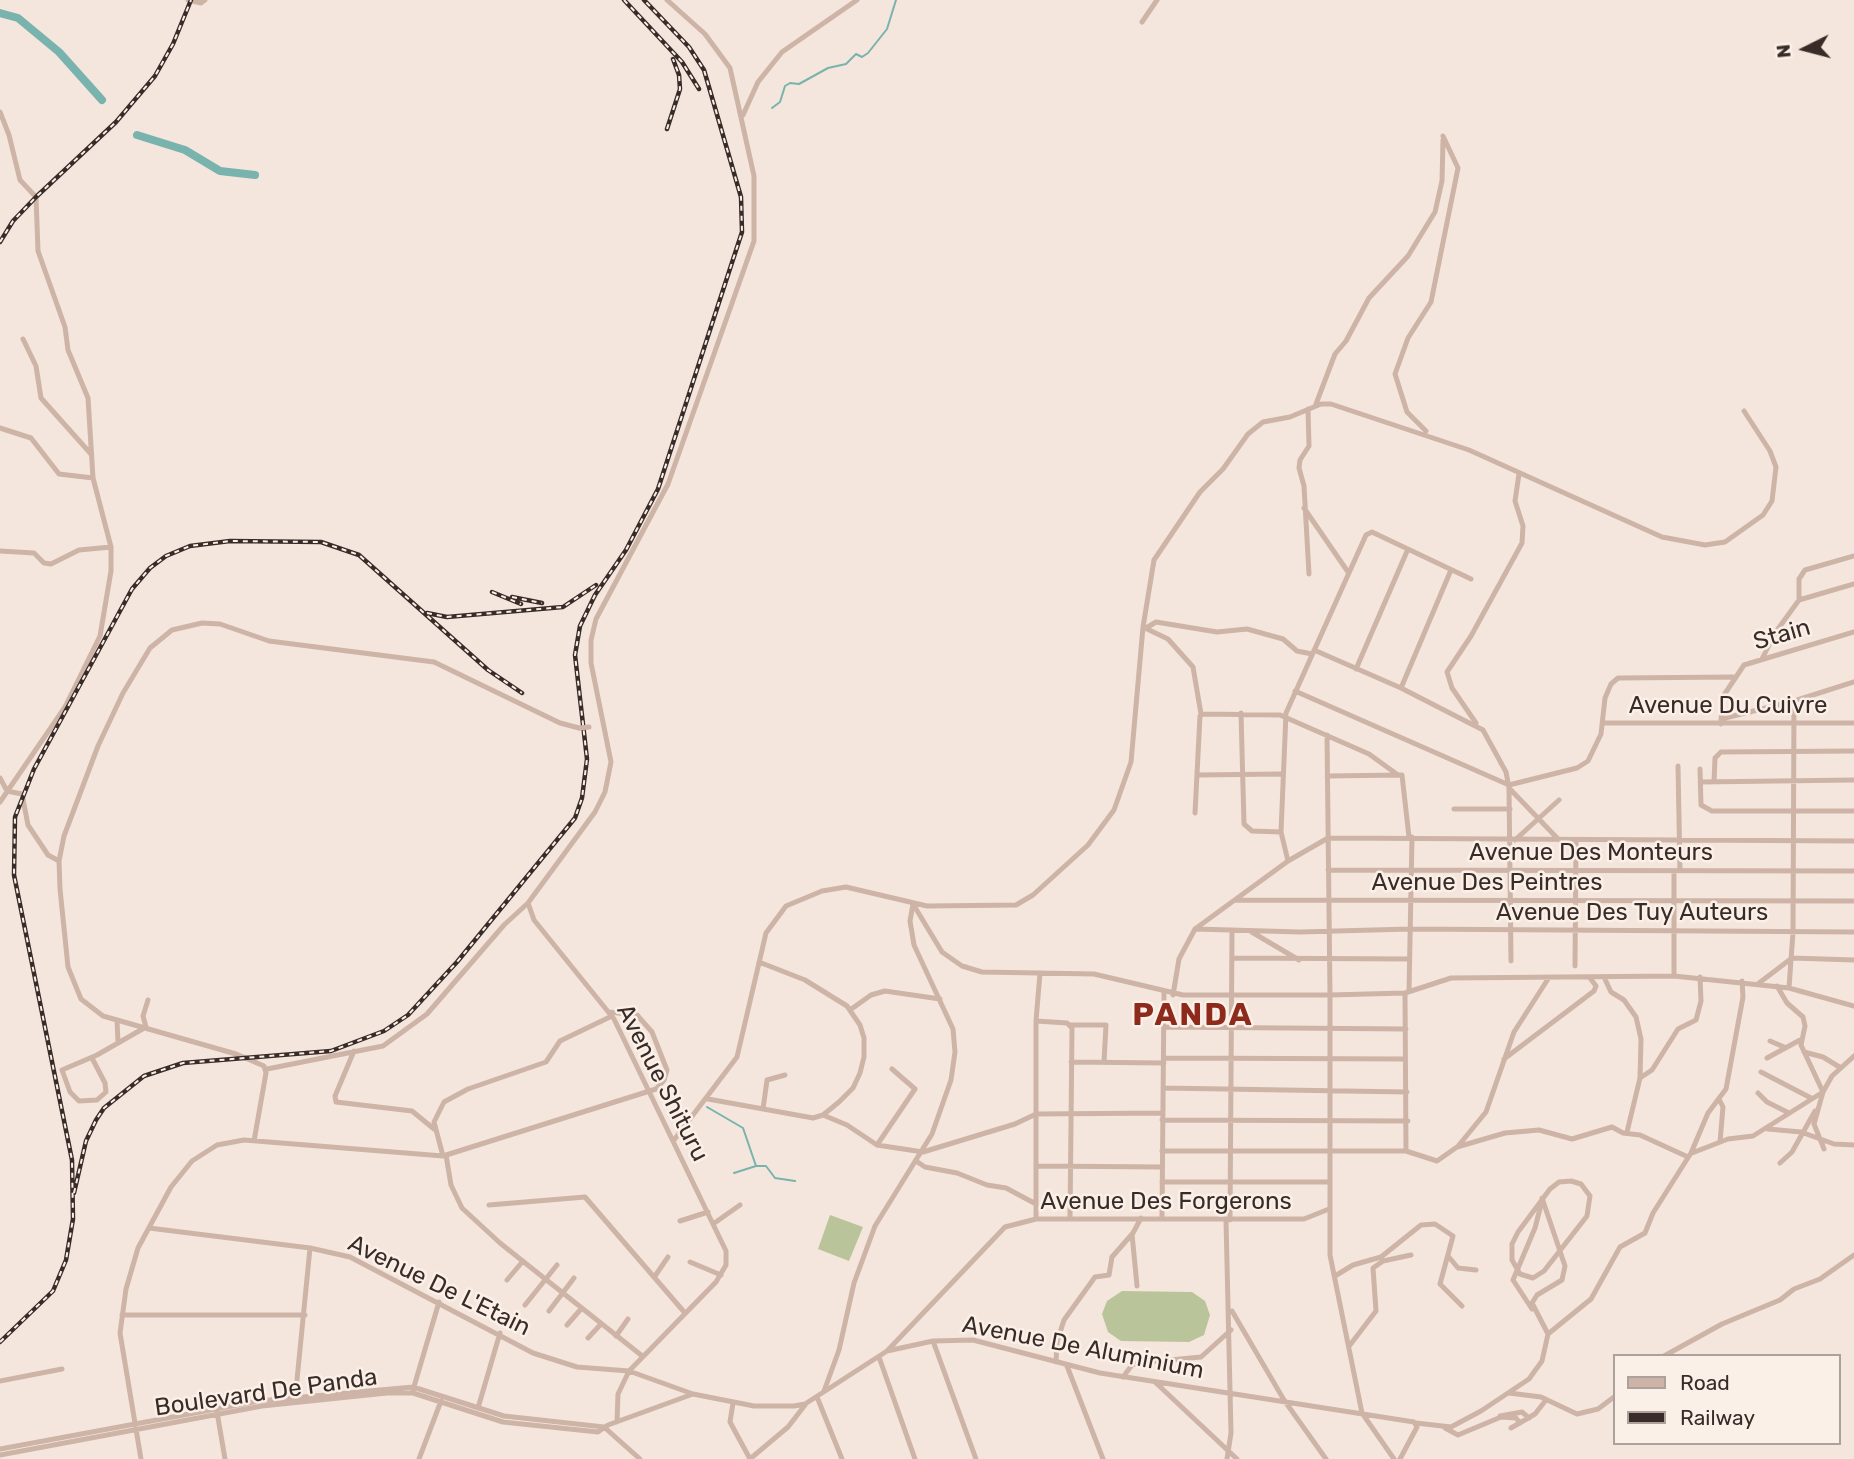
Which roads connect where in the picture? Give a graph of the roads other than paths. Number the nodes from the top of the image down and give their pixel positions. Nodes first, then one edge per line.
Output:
1 (188, 0) edge
2 (205, 0) edge
3 (667, 0) edge
4 (857, 0) edge
5 (1157, 0) edge
6 (1142, 22) dead end
7 (0, 112) edge
8 (743, 115) junction
9 (23, 339) dead end
10 (1316, 404) dead end
11 (1308, 409) junction
12 (1744, 411) dead end
13 (0, 428) edge
14 (1429, 434) junction
15 (90, 454) junction
16 (1519, 474) junction
17 (93, 478) junction
18 (1303, 508) junction
19 (110, 547) junction
20 (1408, 549) junction
21 (0, 551) edge
22 (1854, 555) edge
23 (1451, 570) junction
24 (1348, 572) junction
25 (1309, 574) dead end
26 (1471, 579) dead end
27 (1854, 584) edge
28 (1799, 600) junction
29 (1144, 627) junction
30 (1854, 632) edge
31 (1313, 652) junction
32 (1762, 659) junction
33 (1356, 669) junction
34 (1733, 677) junction
35 (1854, 682) edge
36 (1401, 688) junction
37 (1295, 691) junction
38 (1794, 701) junction
39 (1241, 713) junction
40 (1201, 714) junction
41 (1286, 718) junction
42 (1721, 721) junction
43 (1603, 723) junction
44 (1794, 723) junction
45 (1854, 723) edge
46 (602, 726) junction
47 (1478, 726) junction
48 (1327, 735) junction
49 (1794, 751) junction
50 (1854, 751) edge
51 (1678, 766) dead end
52 (1700, 769) dead end
53 (1281, 774) junction
54 (1198, 775) junction
55 (1241, 775) junction
56 (1398, 775) junction
57 (1327, 776) junction
58 (0, 778) edge
59 (1854, 780) edge
60 (1700, 782) junction
61 (1714, 782) junction
62 (1794, 782) junction
63 (1509, 787) junction
64 (7, 791) junction
65 (1559, 800) dead end
66 (0, 802) edge
67 (1454, 809) dead end
68 (1510, 809) junction
69 (1794, 811) junction
70 (1854, 811) edge
71 (1195, 813) dead end
72 (1537, 819) junction
73 (1281, 832) junction
74 (1410, 837) junction
75 (1328, 838) junction
76 (1513, 840) junction
77 (1559, 840) junction
78 (1576, 840) junction
79 (1680, 840) junction
80 (1793, 841) junction
81 (1854, 841) edge
82 (59, 861) junction
83 (1288, 862) junction
84 (1411, 868) junction
85 (1328, 870) junction
86 (1510, 870) junction
87 (1575, 870) junction
88 (1677, 871) junction
89 (1793, 871) junction
90 (1854, 871) edge
91 (1410, 899) junction
92 (1235, 900) junction
93 (1329, 900) junction
94 (1510, 900) junction
95 (1574, 900) junction
96 (1674, 900) junction
97 (1794, 900) junction
98 (1854, 901) edge
99 (528, 903) junction
100 (913, 904) junction
101 (1195, 929) junction
102 (1410, 929) junction
103 (1232, 930) junction
104 (1247, 930) junction
105 (1510, 930) junction
106 (1574, 930) junction
107 (1674, 930) junction
108 (1329, 932) junction
109 (1793, 932) junction
110 (1854, 932) edge
111 (1232, 958) junction
112 (1791, 958) junction
113 (1409, 959) junction
114 (1330, 960) junction
115 (1854, 960) edge
116 (1300, 961) junction
117 (1511, 961) dead end
118 (759, 962) junction
119 (1574, 966) dead end
120 (1040, 973) junction
121 (1674, 976) junction
122 (1604, 977) junction
123 (1700, 977) junction
124 (1590, 978) junction
125 (1548, 979) junction
126 (1742, 981) junction
127 (1759, 983) junction
128 (1777, 986) junction
129 (1789, 988) junction
130 (1164, 991) junction
131 (1407, 992) junction
132 (1173, 995) junction
133 (1231, 995) junction
134 (1330, 995) junction
135 (940, 999) junction
136 (148, 1000) dead end
137 (1854, 1006) edge
138 (850, 1010) junction
139 (611, 1014) junction
140 (117, 1020) junction
141 (1036, 1021) junction
142 (1070, 1025) junction
143 (146, 1027) junction
144 (1165, 1027) junction
145 (1328, 1027) junction
146 (1230, 1028) junction
147 (1406, 1028) junction
148 (1800, 1040) junction
149 (1770, 1041) dead end
150 (118, 1043) junction
151 (1784, 1047) junction
152 (354, 1051) junction
153 (1804, 1052) junction
154 (1854, 1056) edge
155 (1231, 1057) junction
156 (92, 1058) junction
157 (1328, 1058) junction
158 (1767, 1058) dead end
159 (1405, 1059) junction
160 (1504, 1059) junction
161 (1164, 1060) junction
162 (1071, 1062) junction
163 (1104, 1062) junction
164 (1841, 1068) junction
165 (267, 1069) junction
166 (892, 1069) dead end
167 (1761, 1072) dead end
168 (785, 1074) dead end
169 (1640, 1078) junction
170 (1163, 1088) junction
171 (1230, 1089) junction
172 (1328, 1089) junction
173 (651, 1092) junction
174 (1407, 1092) junction
175 (1824, 1092) junction
176 (1758, 1093) dead end
177 (1811, 1098) junction
178 (708, 1099) junction
179 (1720, 1101) junction
180 (1820, 1103) junction
181 (763, 1109) junction
182 (1789, 1113) junction
183 (1036, 1114) junction
184 (823, 1115) junction
185 (1070, 1115) junction
186 (1162, 1117) junction
187 (1408, 1121) junction
188 (1231, 1122) junction
189 (1329, 1122) junction
190 (434, 1129) junction
191 (1765, 1129) junction
192 (1627, 1132) junction
193 (1801, 1132) junction
194 (1818, 1136) junction
195 (674, 1140) junction
196 (254, 1141) junction
197 (1720, 1142) junction
198 (877, 1145) junction
199 (1854, 1145) edge
200 (1457, 1147) junction
201 (1824, 1149) dead end
202 (1162, 1151) junction
203 (1406, 1151) junction
204 (923, 1152) junction
205 (1329, 1152) junction
206 (1231, 1153) junction
207 (444, 1155) junction
208 (1690, 1155) junction
209 (916, 1161) junction
210 (1780, 1163) dead end
211 (1036, 1166) junction
212 (1070, 1167) junction
213 (1162, 1167) junction
214 (1162, 1182) junction
215 (1230, 1182) junction
216 (1329, 1182) junction
217 (1542, 1198) junction
218 (1036, 1204) junction
219 (489, 1205) dead end
220 (740, 1205) dead end
221 (1329, 1209) junction
222 (708, 1212) junction
223 (1141, 1218) junction
224 (1162, 1218) junction
225 (1036, 1219) junction
226 (1070, 1219) junction
227 (1228, 1220) junction
228 (680, 1221) dead end
229 (713, 1224) junction
230 (149, 1228) junction
231 (1132, 1234) junction
232 (310, 1248) junction
233 (1561, 1249) junction
234 (1411, 1255) dead end
235 (1854, 1255) edge
236 (1448, 1256) junction
237 (668, 1257) dead end
238 (523, 1261) junction
239 (690, 1262) dead end
240 (557, 1265) dead end
241 (1476, 1270) dead end
242 (1517, 1272) junction
243 (654, 1276) junction
244 (721, 1276) junction
245 (1335, 1276) junction
246 (574, 1278) dead end
247 (507, 1280) dead end
248 (546, 1280) junction
249 (1137, 1286) dead end
250 (564, 1294) junction
251 (439, 1302) junction
252 (525, 1305) dead end
253 (1462, 1306) dead end
254 (581, 1308) junction
255 (1230, 1308) junction
256 (549, 1311) dead end
257 (685, 1313) junction
258 (1535, 1313) junction
259 (122, 1315) junction
260 (305, 1315) junction
261 (628, 1319) dead end
262 (601, 1324) junction
263 (567, 1325) dead end
264 (1231, 1330) junction
265 (500, 1333) junction
266 (1548, 1334) junction
267 (616, 1336) junction
268 (588, 1338) dead end
269 (933, 1341) junction
270 (1350, 1345) junction
271 (887, 1351) junction
272 (1668, 1354) edge
273 (641, 1355) junction
274 (879, 1357) junction
275 (1056, 1362) junction
276 (1067, 1366) junction
277 (62, 1369) dead end
278 (629, 1371) junction
279 (1123, 1377) junction
280 (0, 1381) edge
281 (1155, 1382) junction
282 (413, 1390) junction
283 (824, 1392) junction
284 (1509, 1393) junction
285 (693, 1394) junction
286 (444, 1395) junction
287 (1231, 1395) junction
288 (817, 1397) junction
289 (1612, 1398) edge
290 (295, 1400) junction
291 (1284, 1400) junction
292 (1546, 1400) junction
293 (440, 1402) junction
294 (733, 1403) junction
295 (805, 1404) junction
296 (477, 1411) junction
297 (217, 1412) junction
298 (1362, 1413) junction
299 (1498, 1418) junction
300 (1529, 1418) junction
301 (617, 1422) junction
302 (1416, 1423) junction
303 (1520, 1423) junction
304 (136, 1426) junction
305 (604, 1427) junction
306 (1444, 1428) junction
307 (1511, 1428) dead end
308 (5, 1450) edge
309 (0, 1455) edge
310 (1228, 1456) edge
311 (141, 1459) edge
312 (225, 1459) edge
313 (419, 1459) edge
314 (640, 1459) edge
315 (750, 1459) edge
316 (842, 1459) edge
317 (915, 1459) edge
318 (976, 1459) edge
319 (1103, 1459) edge
320 (1237, 1459) edge
321 (1326, 1459) edge
322 (1394, 1459) edge
323 (1400, 1459) edge

1 - 2 street
3 - 8 street
4 - 8 street
5 - 6 street
7 - 15 street
8 - 46 street
9 - 15 street
10 - 14 street
11 - 14 street
11 - 18 street
11 - 29 street
12 - 16 street
13 - 17 street
14 - 16 street
15 - 17 street
16 - 47 street
17 - 19 street
18 - 24 street
18 - 25 street
19 - 21 street
19 - 64 street
20 - 23 street
20 - 24 street
20 - 33 street
22 - 28 street
23 - 26 street
23 - 36 street
24 - 31 street
27 - 28 street
28 - 32 street
29 - 31 street
29 - 40 street
29 - 100 street
30 - 32 street, Stain
31 - 33 street
31 - 37 street
32 - 34 street, Stain
33 - 36 street
34 - 42 street, Stain
34 - 43 street
35 - 38 street
36 - 47 street
37 - 41 street
37 - 63 street
38 - 42 street
38 - 44 street
39 - 40 street
39 - 41 street
39 - 55 street
40 - 54 street
41 - 48 street
41 - 53 street
42 - 43 street, Avenue Du Cuivre
42 - 44 street, Avenue Du Cuivre
43 - 63 street
44 - 45 street, Avenue Du Cuivre
44 - 49 street
46 - 82 street, bridge
46 - 99 street
47 - 63 street
48 - 56 street
48 - 57 street
49 - 50 street
49 - 61 street
49 - 62 street
51 - 79 street
52 - 60 street
53 - 55 street
53 - 73 street
54 - 55 street
54 - 71 street
55 - 73 street
56 - 57 street
56 - 74 street
57 - 75 street
58 - 64 street
59 - 62 street
60 - 61 street
60 - 69 street
61 - 62 street
62 - 69 street
63 - 68 street
63 - 72 street
64 - 66 street
64 - 82 street
65 - 72 street
67 - 68 street
68 - 76 street
69 - 70 street
69 - 80 street
72 - 76 street
72 - 77 street
73 - 83 street
74 - 75 street
74 - 76 street
74 - 84 street
75 - 83 street
75 - 85 street
76 - 77 street
76 - 86 street
77 - 78 street
78 - 79 street
78 - 87 street
79 - 80 street
79 - 88 street
80 - 81 street
80 - 89 street
82 - 140 street
83 - 92 street
84 - 85 street, Avenue Des Monteurs
84 - 86 street, Avenue Des Monteurs
84 - 91 street
85 - 93 street
86 - 87 street, Avenue Des Monteurs
86 - 94 street
87 - 88 street, Avenue Des Monteurs
87 - 95 street
88 - 89 street, Avenue Des Monteurs
88 - 96 street
89 - 90 street, Avenue Des Monteurs
89 - 97 street
91 - 93 street, Avenue Des Peintres
91 - 94 street, Avenue Des Peintres
91 - 102 street
92 - 93 street, Avenue Des Peintres
92 - 101 street
93 - 108 street
94 - 95 street, Avenue Des Peintres
94 - 105 street
95 - 96 street, Avenue Des Peintres
95 - 106 street
96 - 97 street, Avenue Des Peintres
96 - 107 street
97 - 98 street, Avenue Des Peintres
97 - 109 street
99 - 139 street, Avenue Shituru
99 - 152 street
100 - 118 street
100 - 120 street
100 - 135 street
101 - 103 street, Avenue Des Tuy Auteurs
101 - 132 street
102 - 105 street, Avenue Des Tuy Auteurs
102 - 108 street, Avenue Des Tuy Auteurs
102 - 113 street
103 - 104 street, Avenue Des Tuy Auteurs
103 - 111 street
104 - 108 street, Avenue Des Tuy Auteurs
104 - 116 street
105 - 106 street, Avenue Des Tuy Auteurs
105 - 117 street
106 - 107 street, Avenue Des Tuy Auteurs
106 - 119 street
107 - 109 street, Avenue Des Tuy Auteurs
107 - 121 street
108 - 114 street
109 - 110 street, Avenue Des Tuy Auteurs
109 - 112 street
111 - 116 street
111 - 133 street
112 - 115 street
112 - 127 street
112 - 129 street
113 - 114 street
113 - 131 street
114 - 116 street
114 - 134 street
118 - 138 street
118 - 178 street
120 - 130 street
120 - 141 street
121 - 122 street
121 - 123 street
122 - 124 street
122 - 169 street
123 - 126 street
123 - 169 street
124 - 125 street
124 - 160 street
125 - 131 street
125 - 160 street
126 - 127 street
126 - 179 street
127 - 128 street
128 - 129 street
128 - 148 street
129 - 137 street
130 - 132 street
130 - 144 street
131 - 134 street
131 - 147 street
132 - 133 street
133 - 134 street
133 - 146 street
134 - 145 street
135 - 138 street
135 - 204 street
136 - 143 street
138 - 184 street
139 - 173 street, Avenue Shituru
139 - 173 street
139 - 190 street
140 - 143 street
140 - 150 street
141 - 142 street
141 - 183 street
142 - 162 street
142 - 163 street
143 - 150 street
143 - 165 street
144 - 146 street
144 - 161 street
145 - 146 street
145 - 147 street
145 - 157 street
146 - 155 street
147 - 159 street
148 - 151 street
148 - 153 street
149 - 151 street
150 - 156 street
151 - 158 street
152 - 165 street
152 - 190 street
153 - 164 street
153 - 175 street
154 - 164 street
155 - 157 street
155 - 161 street
155 - 171 street
156 - 156 street
157 - 159 street
157 - 172 street
159 - 174 street
160 - 200 street
161 - 163 street
161 - 170 street
162 - 163 street
162 - 185 street
164 - 175 street
165 - 196 street
166 - 198 street
167 - 177 street
168 - 181 street
169 - 192 street
170 - 171 street
170 - 186 street
171 - 172 street
171 - 188 street
172 - 174 street
172 - 189 street
173 - 195 street, Avenue Shituru
173 - 207 street
174 - 187 street
175 - 177 street
175 - 180 street
176 - 182 street
177 - 182 street
178 - 181 street
178 - 195 street
179 - 197 street
179 - 208 street
180 - 193 street
180 - 194 street
181 - 184 street
182 - 191 street
183 - 185 street
183 - 204 street
183 - 211 street
184 - 198 street
185 - 186 street
185 - 212 street
186 - 188 street
186 - 202 street
187 - 189 street
187 - 203 street
188 - 189 street
188 - 206 street
189 - 205 street
190 - 207 street
191 - 193 street
191 - 197 street
192 - 200 street
192 - 208 street
193 - 194 street
193 - 210 street
194 - 199 street
194 - 201 street
195 - 222 street, Avenue Shituru
196 - 207 street
196 - 230 street
197 - 208 street
198 - 204 street
200 - 203 street
202 - 206 street
202 - 213 street
203 - 205 street
204 - 209 street
205 - 206 street
205 - 216 street
206 - 215 street
207 - 238 street
208 - 266 street
209 - 218 street
209 - 283 street
211 - 212 street
211 - 218 street
212 - 213 street
212 - 226 street
213 - 214 street
214 - 215 street
214 - 224 street
215 - 216 street
215 - 227 street
216 - 221 street
217 - 233 street
217 - 233 street
217 - 242 street
217 - 242 street
218 - 225 street
219 - 243 street
220 - 229 street
221 - 227 street, Avenue Des Forgerons
221 - 245 street
222 - 228 street
222 - 229 street, Avenue Shituru
223 - 224 street, Avenue Des Forgerons
223 - 226 street, Avenue Des Forgerons
223 - 231 street
224 - 227 street, Avenue Des Forgerons
225 - 226 street, Avenue Des Forgerons
225 - 271 street, Avenue Des Forgerons
227 - 255 street
229 - 244 street, Avenue Shituru
230 - 232 street, Avenue De L'Etain
230 - 259 street
231 - 249 street
231 - 275 street
232 - 251 street, Avenue De L'Etain
232 - 260 street
233 - 242 street
233 - 258 street
234 - 270 street
235 - 272 street
236 - 241 street
236 - 245 street
236 - 253 street
237 - 243 street
238 - 247 street
238 - 248 street
239 - 244 street
240 - 248 street
242 - 258 street
243 - 257 street
244 - 257 street
245 - 270 street
246 - 250 street
248 - 250 street
248 - 252 street
250 - 254 street
250 - 256 street
251 - 265 street, Avenue De L'Etain
251 - 282 street
254 - 262 street
254 - 263 street
255 - 264 street
255 - 291 street
257 - 273 street
258 - 266 street
259 - 260 street
259 - 304 street
260 - 290 street
261 - 267 street
262 - 267 street
262 - 268 street
264 - 279 street
264 - 287 street
265 - 278 street, Avenue De L'Etain
265 - 296 street
266 - 284 street
267 - 273 street
269 - 271 street, Avenue De Aluminium
269 - 275 street, Avenue De Aluminium
269 - 318 street
270 - 298 street
271 - 274 street
273 - 278 street
274 - 283 street
274 - 317 street
275 - 276 street, Avenue De Aluminium
276 - 279 street, Avenue De Aluminium
276 - 319 street
277 - 280 street
278 - 285 street, Avenue De L'Etain
278 - 301 street
279 - 281 street, Avenue De Aluminium
281 - 287 street, Avenue De Aluminium
281 - 310 street
282 - 286 street, Boulevard De Panda
282 - 290 street, Boulevard De Panda
282 - 293 street, Boulevard De Panda
283 - 288 street
284 - 292 street
284 - 306 street
285 - 294 street
285 - 301 street, Boulevard De Panda
286 - 293 street
286 - 296 street, Boulevard De Panda
287 - 291 street, Avenue De Aluminium
287 - 310 street
288 - 295 street
288 - 316 street
289 - 292 street
290 - 297 street, Boulevard De Panda
291 - 298 street, Avenue De Aluminium
291 - 321 street
292 - 300 street
293 - 296 street, Boulevard De Panda
293 - 313 street
294 - 295 street
294 - 315 street
295 - 315 street
296 - 305 street, Boulevard De Panda
297 - 304 street, Boulevard De Panda
297 - 312 street
298 - 302 street, Avenue De Aluminium
298 - 322 street
299 - 300 street
299 - 303 street
299 - 306 street, Avenue De Aluminium
300 - 303 street
301 - 305 street, Boulevard De Panda
302 - 306 street, Avenue De Aluminium
302 - 323 street
303 - 307 street
304 - 308 street, Boulevard De Panda
304 - 311 street
305 - 314 street
308 - 309 street, Boulevard De Panda
310 - 320 street

